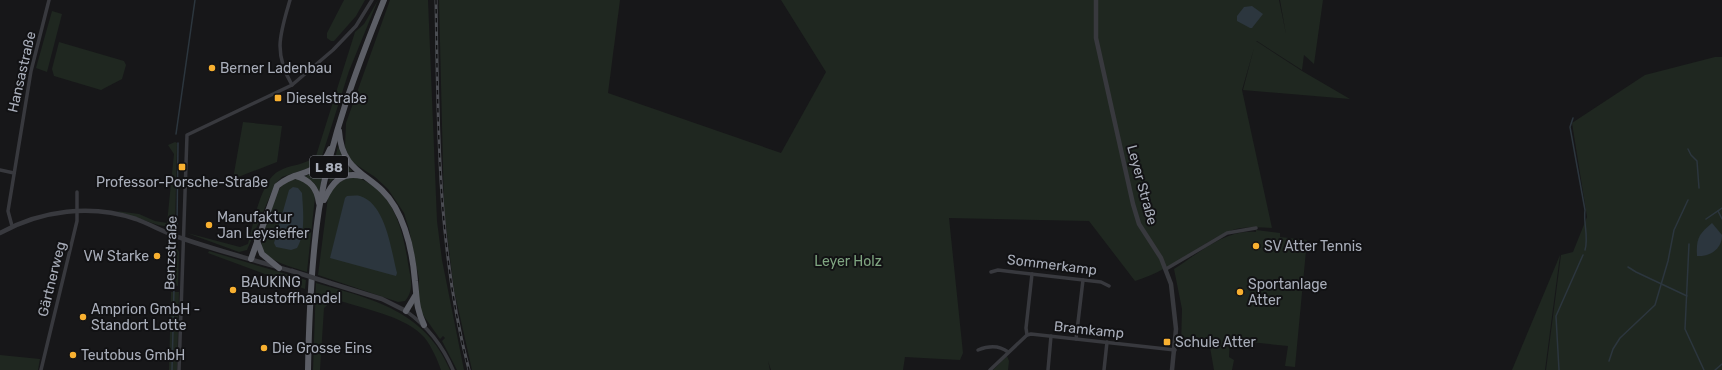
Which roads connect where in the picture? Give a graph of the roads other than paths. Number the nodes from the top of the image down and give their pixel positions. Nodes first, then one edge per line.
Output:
1 (49, 0) edge
2 (290, 0) edge
3 (372, 0) edge
4 (384, 0) edge
5 (1096, 0) edge
6 (292, 85) junction
7 (339, 126) junction
8 (0, 170) edge
9 (14, 173) junction
10 (296, 176) junction
11 (365, 176) junction
12 (77, 192) dead end
13 (320, 209) junction
14 (78, 210) junction
15 (12, 226) junction
16 (1256, 228) dead end
17 (0, 233) edge
18 (182, 239) junction
19 (258, 241) junction
20 (251, 259) junction
21 (279, 268) junction
22 (1166, 269) junction
23 (991, 272) dead end
24 (1032, 274) junction
25 (1083, 280) junction
26 (1109, 286) dead end
27 (416, 295) junction
28 (406, 311) junction
29 (424, 325) junction
30 (1027, 335) junction
31 (1051, 336) junction
32 (1076, 339) junction
33 (1107, 342) junction
34 (978, 350) dead end
35 (1175, 350) junction
36 (1008, 352) junction
37 (41, 370) edge
38 (179, 370) edge
39 (308, 370) edge
40 (453, 370) edge
41 (990, 370) edge
42 (1048, 370) edge
43 (1104, 370) edge
44 (1172, 370) edge

1 - 9 street, Hansastraße
2 - 6 street
3 - 6 street
4 - 7 highway, L 88
5 - 22 street, Leyer Straße
6 - 18 street, Benzstraße
7 - 10 highway
7 - 11 highway
7 - 13 highway, L 88
8 - 9 street
9 - 15 street, Hansastraße
10 - 13 highway
10 - 19 highway
11 - 13 highway
11 - 27 highway
12 - 14 street, Gärtnerweg
13 - 39 highway, L 88
14 - 15 street
14 - 18 street
14 - 37 street, Gärtnerweg
15 - 17 street
16 - 22 street
18 - 20 street
18 - 38 street, Benzstraße
19 - 20 highway
19 - 21 highway
20 - 21 street
21 - 28 street, bridge
22 - 35 street, Leyer Straße
23 - 24 street, Sommerkamp
24 - 25 street, Sommerkamp
24 - 30 street
25 - 26 street, Sommerkamp
25 - 32 street
27 - 28 highway
27 - 29 highway
28 - 29 street
29 - 40 street
30 - 31 street, Bramkamp
30 - 36 street
31 - 32 street, Bramkamp
31 - 42 street
32 - 33 street, Bramkamp
33 - 35 street, Bramkamp
33 - 43 street
34 - 36 street
35 - 44 street, Leyer Straße
36 - 41 street

